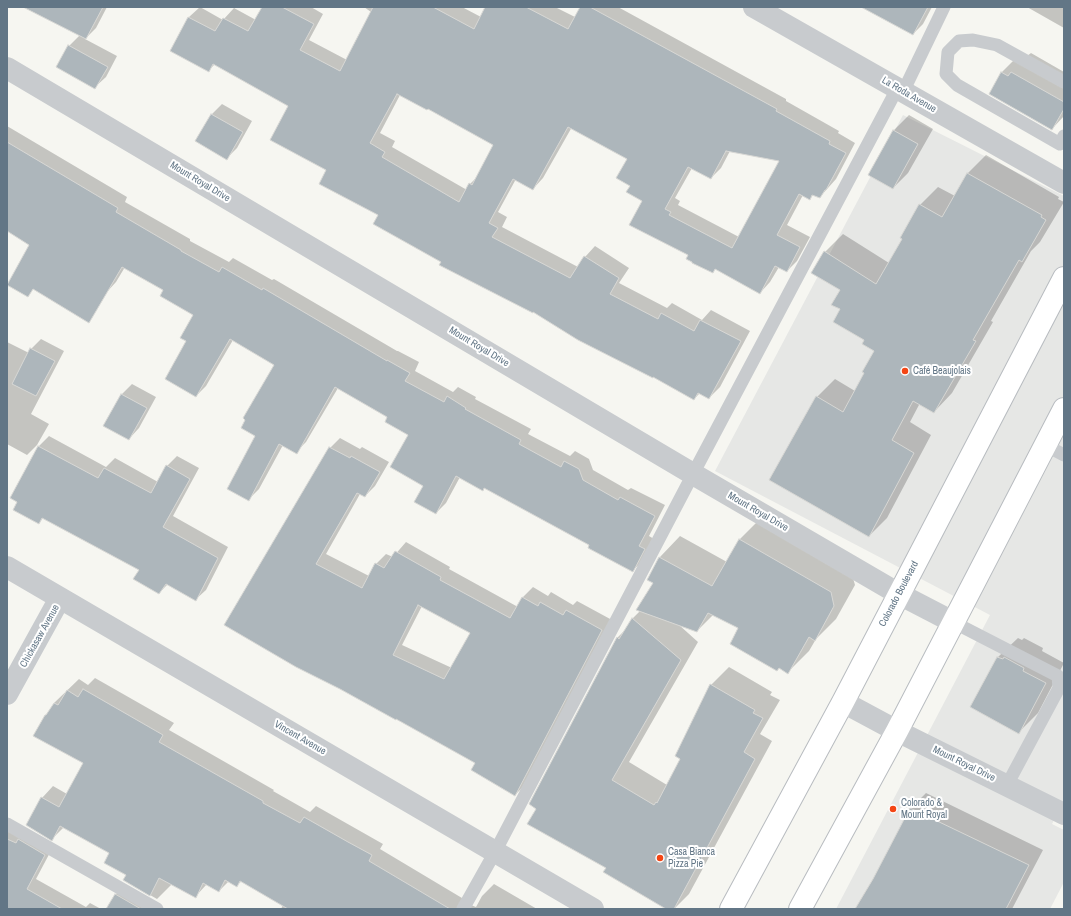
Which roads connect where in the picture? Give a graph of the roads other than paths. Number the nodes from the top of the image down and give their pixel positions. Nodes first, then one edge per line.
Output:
1 (754, 7) edge
2 (944, 7) edge
3 (7, 68) edge
4 (1064, 82) edge
5 (900, 90) junction
6 (1064, 136) edge
7 (1064, 182) edge
8 (1064, 278) edge
9 (1064, 409) edge
10 (1055, 450) edge
11 (693, 474) junction
12 (7, 567) edge
13 (900, 594) junction
14 (60, 598) junction
15 (953, 622) junction
16 (7, 694) edge
17 (843, 702) junction
18 (897, 731) junction
19 (1007, 785) junction
20 (1064, 814) edge
21 (7, 824) edge
22 (495, 852) junction
23 (157, 909) edge
24 (463, 909) edge
25 (593, 909) edge
26 (731, 909) edge
27 (800, 909) edge

1 - 5 street, La Roda Avenue
2 - 5 lane
3 - 11 street, Mount Royal Drive
4 - 6 lane
5 - 7 street, La Roda Avenue
5 - 11 lane
8 - 13 main road, Colorado Boulevard
9 - 10 main road
10 - 15 main road
11 - 13 street, Mount Royal Drive
11 - 22 lane
12 - 14 street, Vincent Avenue
13 - 15 street, Mount Royal Drive
13 - 17 main road, Colorado Boulevard
14 - 16 street, Chickasaw Avenue
14 - 22 street, Vincent Avenue
15 - 18 main road
15 - 19 lane
17 - 18 street, Mount Royal Drive
17 - 26 main road, Colorado Boulevard
18 - 19 street, Mount Royal Drive
18 - 27 main road
19 - 20 street, Mount Royal Drive
21 - 23 lane
22 - 24 lane
22 - 25 street, Vincent Avenue

